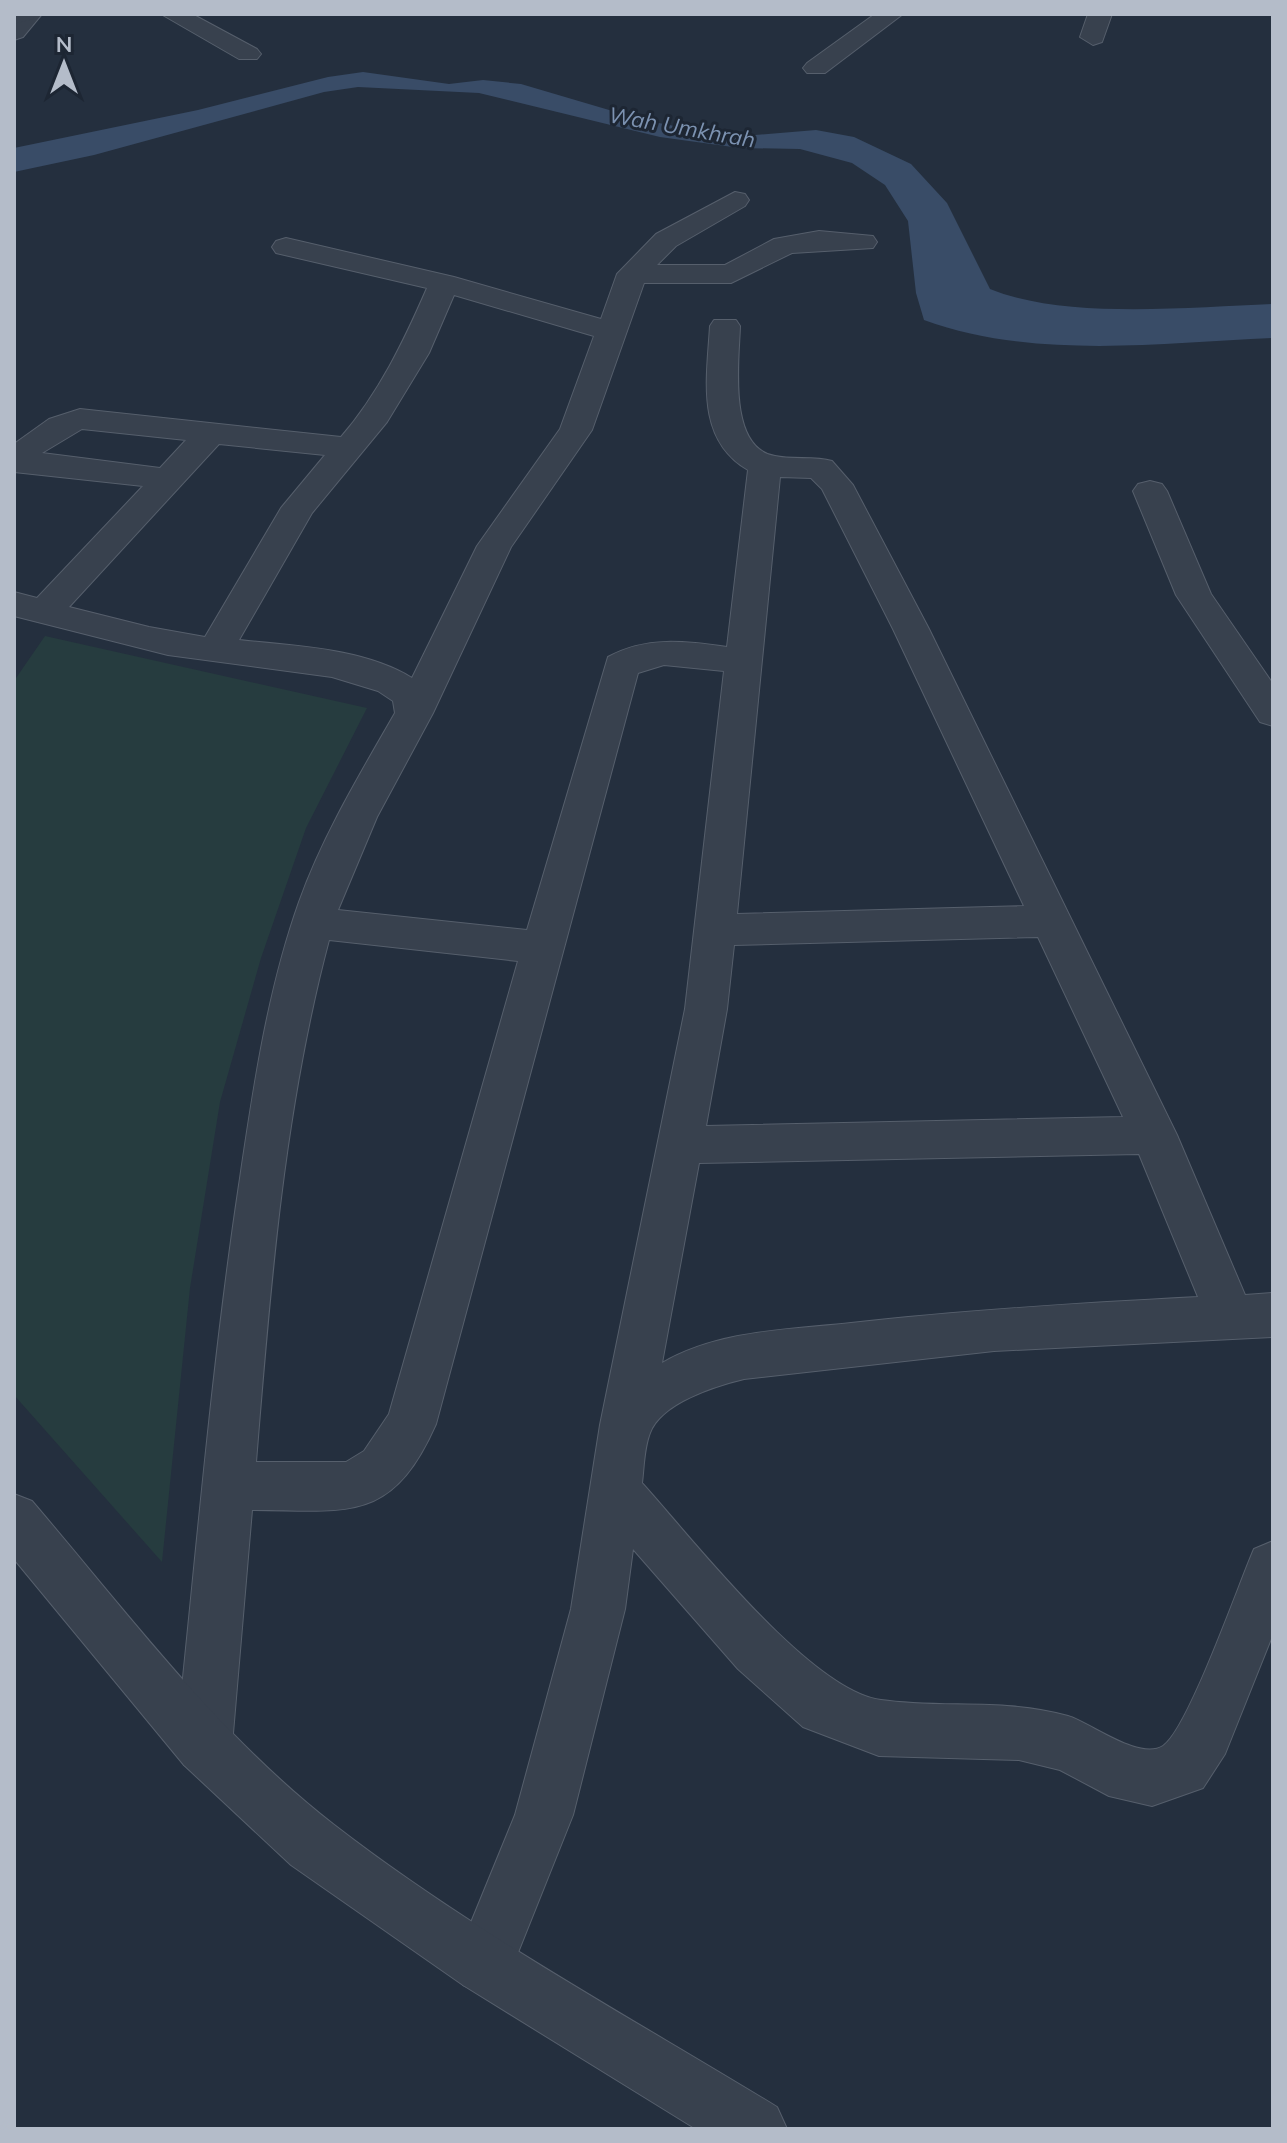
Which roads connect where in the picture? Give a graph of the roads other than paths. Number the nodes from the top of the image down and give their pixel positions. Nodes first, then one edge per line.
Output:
1 (24, 14) edge
2 (30, 14) edge
3 (173, 14) edge
4 (891, 14) edge
5 (14, 17) edge
6 (14, 32) edge
7 (248, 54) dead end
8 (816, 68) dead end
9 (735, 200) dead end
10 (863, 242) dead end
11 (286, 247) dead end
12 (632, 274) junction
13 (444, 283) junction
14 (725, 326) dead end
15 (612, 332) junction
16 (212, 432) junction
17 (350, 448) junction
18 (15, 461) edge
19 (765, 466) junction
20 (169, 479) junction
21 (1150, 491) dead end
22 (29, 608) edge
23 (215, 651) junction
24 (746, 661) junction
25 (414, 713) junction
26 (1273, 713) edge
27 (1050, 921) junction
28 (313, 923) junction
29 (715, 930) junction
30 (541, 948) junction
31 (1154, 1135) junction
32 (679, 1145) junction
33 (1252, 1315) edge
34 (624, 1431) junction
35 (228, 1486) junction
36 (615, 1490) junction
37 (14, 1519) edge
38 (1273, 1567) edge
39 (204, 1745) junction
40 (484, 1964) junction
41 (755, 2129) edge

1 - 5 street
2 - 6 street
3 - 7 street
4 - 8 street
9 - 12 street
10 - 12 street
11 - 13 street
12 - 15 street
13 - 15 street
13 - 17 street
14 - 19 street
15 - 25 street
16 - 17 street
16 - 18 street
16 - 20 street
17 - 23 street
18 - 20 street
19 - 24 street
19 - 27 street
20 - 22 street
21 - 26 street
22 - 23 street
23 - 25 street
24 - 29 street
24 - 30 street
25 - 28 street
27 - 29 street
27 - 31 street
28 - 30 street
28 - 35 street
29 - 32 street
30 - 35 street
31 - 32 street
31 - 33 street
32 - 34 street
33 - 34 street
34 - 36 street
35 - 39 street
36 - 38 street
36 - 40 street
37 - 39 street
39 - 40 street
40 - 41 street

